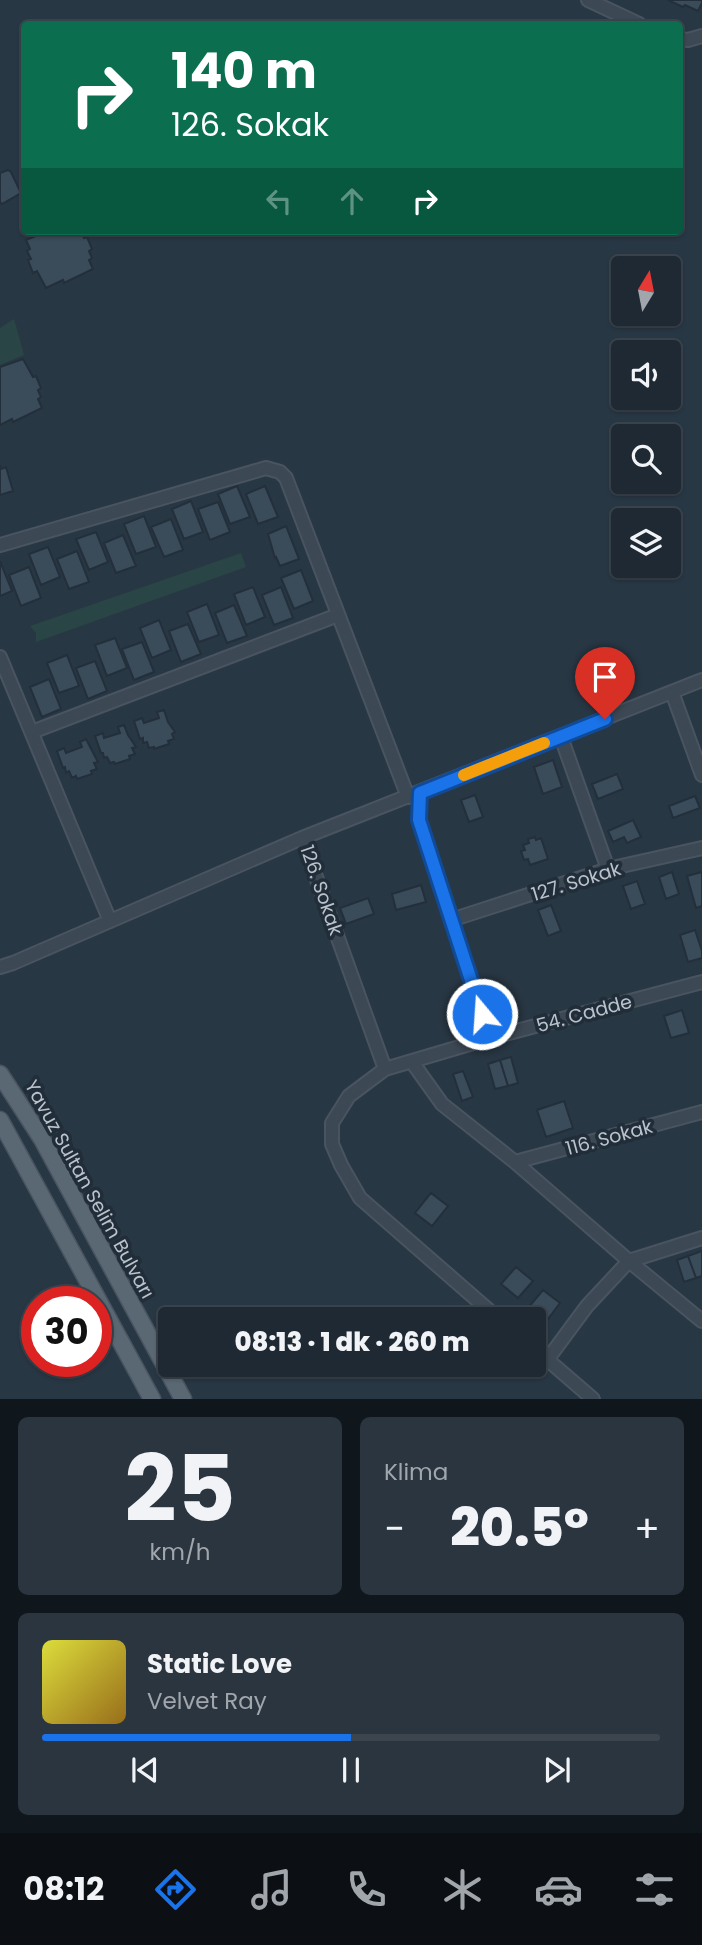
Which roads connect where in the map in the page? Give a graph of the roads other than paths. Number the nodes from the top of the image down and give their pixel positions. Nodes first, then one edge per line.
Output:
1 (588, 0) edge
2 (633, 21) edge
3 (702, 36) edge
4 (683, 39) edge
5 (0, 545) edge
6 (338, 615) junction
7 (0, 657) edge
8 (702, 680) edge
9 (672, 692) junction
10 (32, 732) junction
11 (561, 737) junction
12 (702, 775) edge
13 (408, 797) junction
14 (419, 820) junction
15 (302, 838) junction
16 (702, 848) edge
17 (608, 869) junction
18 (451, 919) junction
19 (110, 921) junction
20 (13, 963) junction
21 (0, 967) edge
22 (0, 977) edge
23 (702, 982) edge
24 (489, 1038) junction
25 (412, 1062) junction
26 (385, 1069) junction
27 (0, 1074) edge
28 (702, 1112) edge
29 (0, 1120) edge
30 (515, 1162) junction
31 (702, 1238) edge
32 (629, 1261) junction
33 (485, 1307) edge
34 (702, 1321) edge
35 (547, 1360) joint
36 (152, 1399) edge
37 (183, 1399) edge
38 (593, 1399) edge

1 - 2 street
3 - 4 street
5 - 6 street
6 - 10 street
6 - 13 street
7 - 10 street
8 - 9 street, 126. Sokak
9 - 11 street, 126. Sokak
9 - 12 street
10 - 19 street
11 - 13 street, 126. Sokak
11 - 17 street
13 - 14 street
13 - 14 street
13 - 15 street, 126. Sokak
14 - 18 street
15 - 19 street
15 - 26 street, 126. Sokak
16 - 17 street, 127. Sokak
17 - 18 street, 127. Sokak
18 - 24 street
19 - 20 street
20 - 21 street
20 - 22 street
23 - 24 street, 54. Cadde
24 - 25 street, 54. Cadde
25 - 26 street, 54. Cadde
25 - 30 street
26 - 33 street
27 - 37 main road, Yavuz Sultan Selim Bulvarı
28 - 30 street, 116. Sokak
29 - 36 main road
30 - 32 street
31 - 32 street
32 - 34 street
32 - 35 street
35 - 38 street

